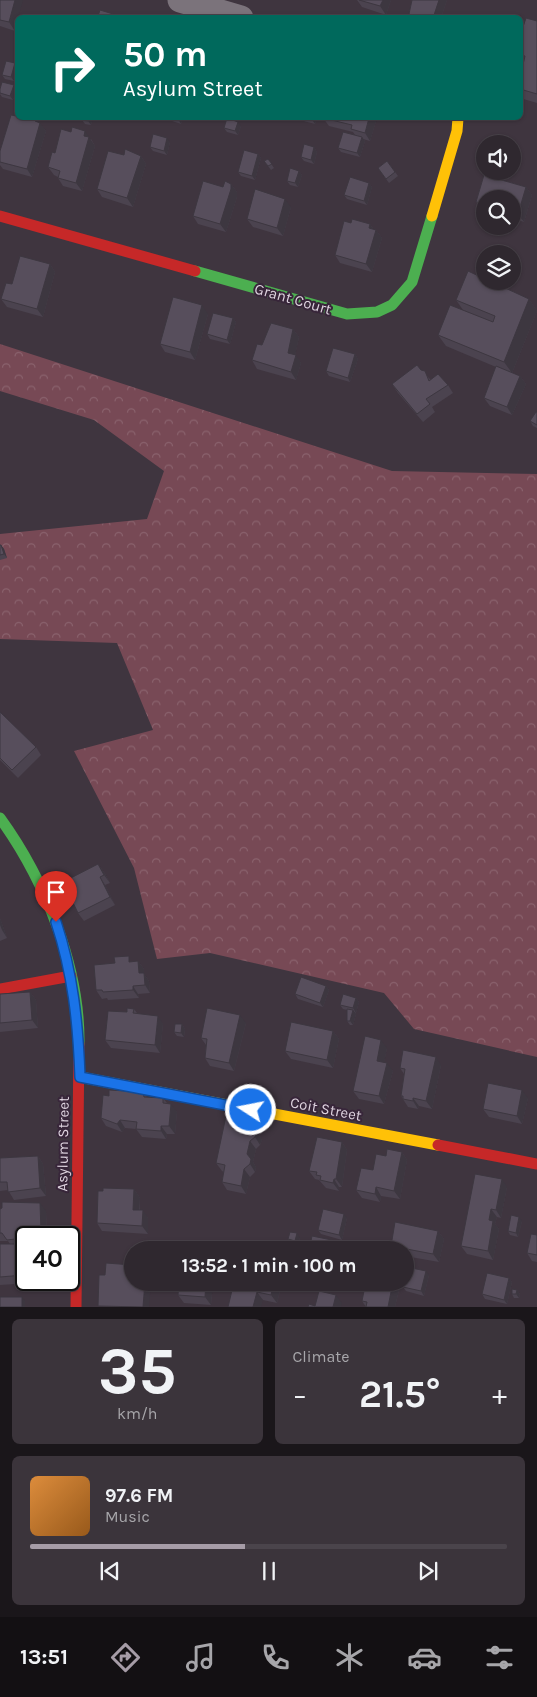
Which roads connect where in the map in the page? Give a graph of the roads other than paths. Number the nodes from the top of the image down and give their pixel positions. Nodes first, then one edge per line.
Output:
1 (180, 0) edge
2 (231, 15) edge
3 (458, 120) edge
4 (0, 216) edge
5 (0, 818) edge
6 (71, 976) junction
7 (0, 989) edge
8 (80, 1077) junction
9 (537, 1164) edge
10 (76, 1307) edge

1 - 2 street
3 - 4 street, Grant Court
5 - 6 street, Asylum Street
6 - 7 street
6 - 8 street, Asylum Street
8 - 9 street, Coit Street
8 - 10 street, Asylum Street

